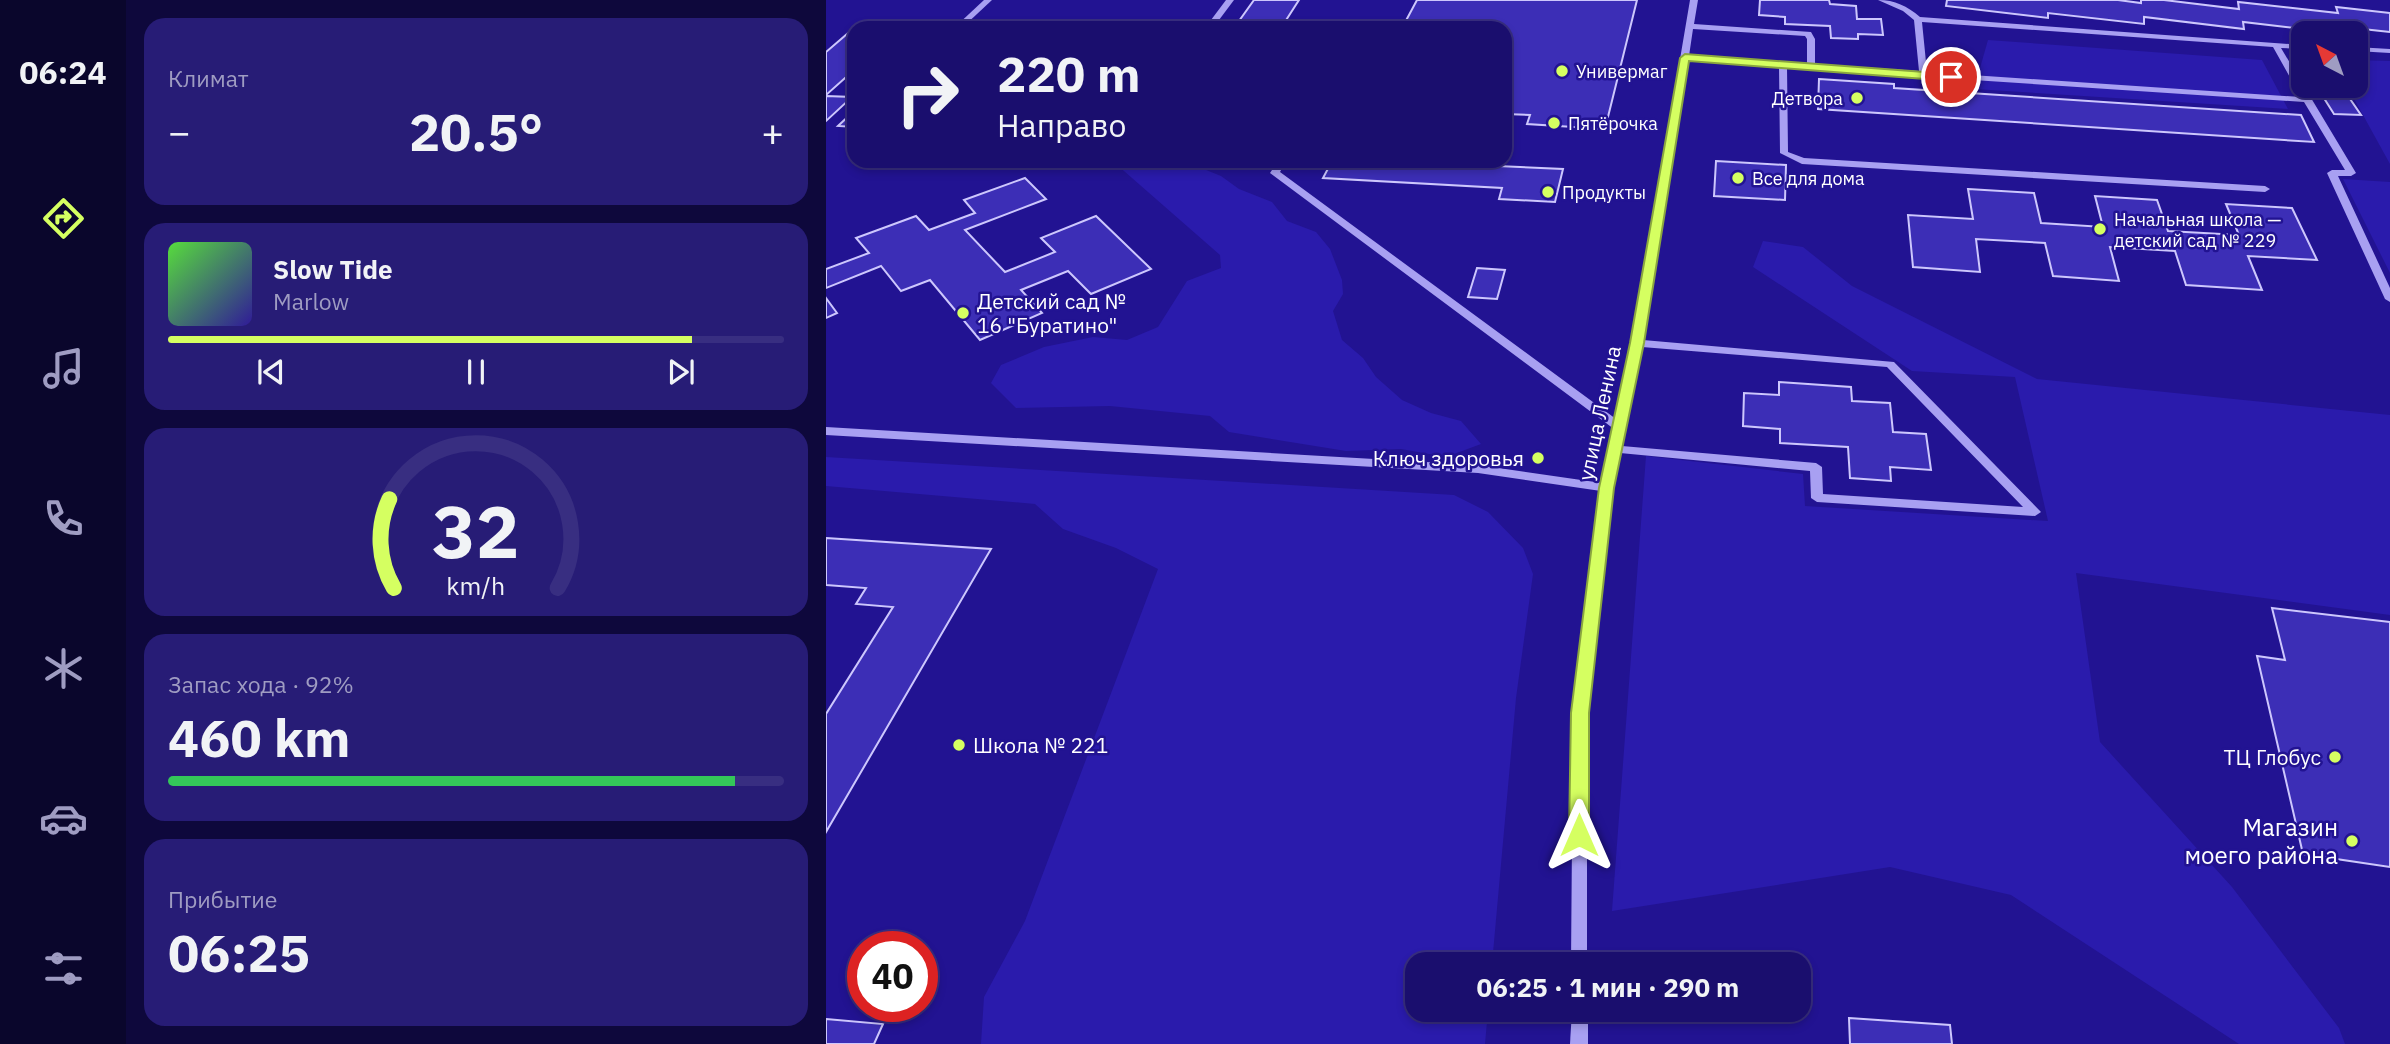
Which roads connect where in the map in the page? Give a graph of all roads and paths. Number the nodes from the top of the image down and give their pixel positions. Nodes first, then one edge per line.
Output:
1 (988, 0) edge
2 (1230, 0) edge
3 (1693, 0) edge
4 (1882, 0) edge
5 (1918, 19) junction
6 (966, 21) edge
7 (1214, 21) edge
8 (1689, 26) junction
9 (2276, 46) junction
10 (2291, 47) edge
11 (2368, 50) edge
12 (2390, 51) edge
13 (1685, 58) junction
14 (1783, 65) junction
15 (1811, 66) junction
16 (1923, 76) junction
17 (2308, 100) junction
18 (1278, 168) edge
19 (2265, 189) dead end
20 (2390, 299) edge
21 (1637, 343) junction
22 (1619, 428) junction
23 (826, 431) edge
24 (1615, 449) junction
25 (1606, 488) junction
26 (1579, 952) edge
27 (1580, 1022) edge
28 (1579, 1044) edge

1 - 6 lane
2 - 7 lane
3 - 8 street, улица Ленина
4 - 5 street
5 - 9 street
5 - 16 street
8 - 13 street, улица Ленина
8 - 15 street
9 - 10 street
9 - 17 street
11 - 12 street
13 - 14 street
13 - 21 street, улица Ленина
14 - 15 street
14 - 19 lane
15 - 16 street
16 - 17 street
17 - 20 street
18 - 22 street
21 - 22 street, улица Ленина
21 - 24 lane
22 - 24 street, улица Ленина
23 - 25 street
24 - 25 street, улица Ленина
25 - 26 street, улица Ленина
27 - 28 street

